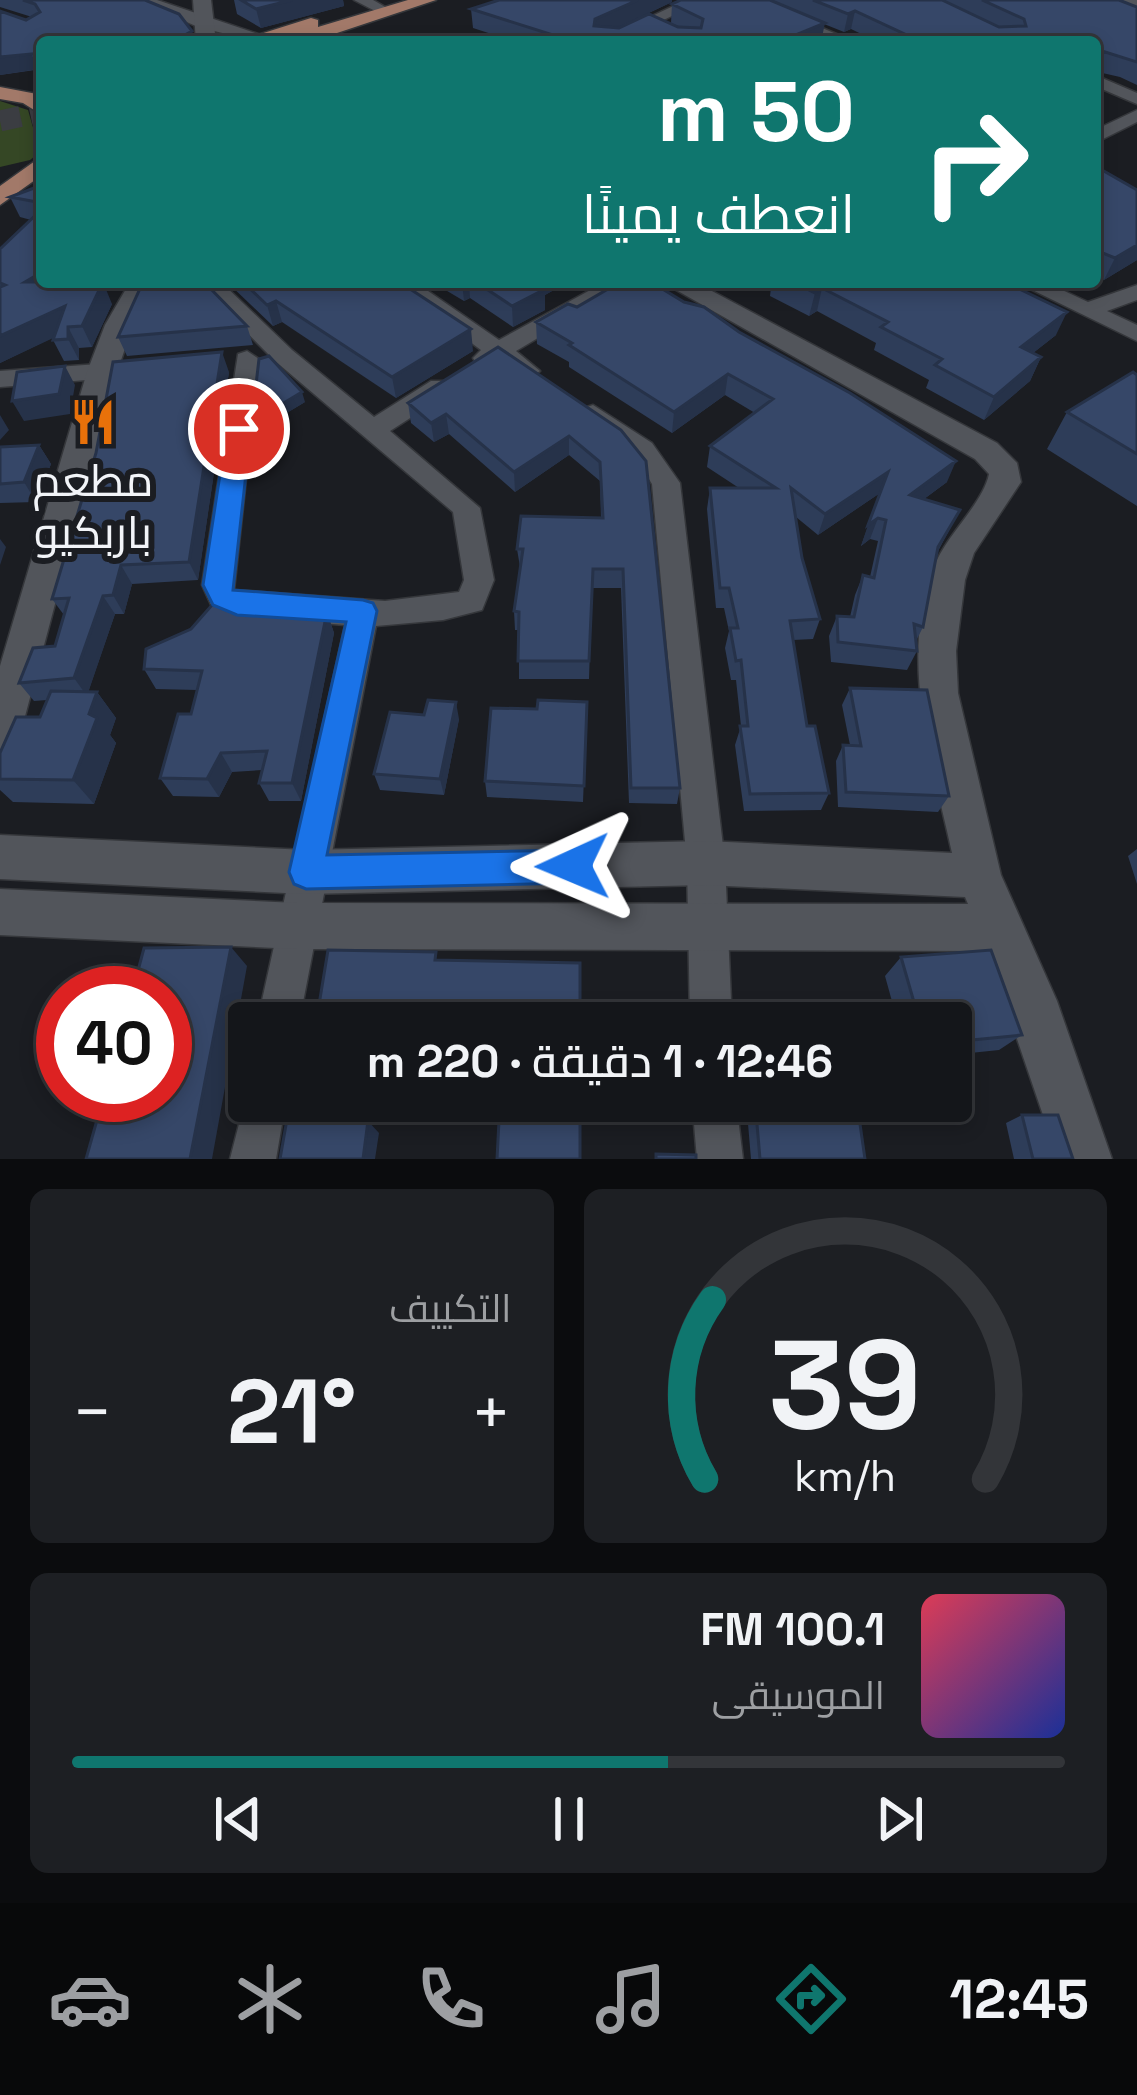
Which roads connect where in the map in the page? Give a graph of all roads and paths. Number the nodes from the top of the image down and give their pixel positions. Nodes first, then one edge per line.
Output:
1 (144, 0) edge
2 (202, 0) edge
3 (698, 0) edge
4 (745, 0) edge
5 (1100, 0) edge
6 (1128, 0) edge
7 (416, 1) edge
8 (370, 4) edge
9 (1137, 4) edge
10 (1137, 15) edge
11 (649, 23) junction
12 (205, 33) edge
13 (670, 33) edge
14 (272, 36) edge
15 (308, 36) edge
16 (326, 36) edge
17 (618, 36) edge
18 (832, 36) edge
19 (1101, 83) edge
20 (36, 90) edge
21 (5, 93) edge
22 (1137, 99) edge
23 (36, 104) edge
24 (1137, 115) edge
25 (1101, 134) edge
26 (36, 165) edge
27 (36, 168) edge
28 (0, 177) edge
29 (0, 198) edge
30 (140, 288) edge
31 (214, 288) edge
32 (409, 288) edge
33 (610, 288) edge
34 (647, 288) edge
35 (687, 288) edge
36 (1041, 288) edge
37 (1137, 292) edge
38 (1091, 310) junction
39 (1137, 334) edge
40 (497, 350) junction
41 (283, 355) junction
42 (143, 368) edge
43 (102, 372) junction
44 (0, 379) edge
45 (371, 431) junction
46 (1002, 483) junction
47 (363, 611) junction
48 (0, 735) edge
49 (0, 856) edge
50 (706, 863) junction
51 (306, 872) junction
52 (979, 876) junction
53 (0, 912) edge
54 (296, 926) junction
55 (1002, 928) junction
56 (708, 929) junction
57 (282, 1002) edge
58 (710, 1002) edge
59 (259, 1122) edge
60 (717, 1122) edge
61 (253, 1159) edge
62 (721, 1159) edge
63 (1085, 1159) edge

1 - 12 street
2 - 12 street
3 - 11 street
4 - 18 street
5 - 10 street
6 - 9 street
7 - 8 main road
7 - 15 main road
7 - 16 main road
8 - 14 main road
11 - 13 street
11 - 17 street
19 - 22 street
20 - 21 main road
21 - 23 main road
24 - 25 street
26 - 28 main road
27 - 29 main road
30 - 43 street
31 - 41 street
32 - 40 street
33 - 40 street
34 - 46 street
35 - 46 street
36 - 38 street
37 - 38 street
38 - 39 street
40 - 45 street
40 - 50 street
41 - 45 street
41 - 47 street
42 - 43 street
43 - 44 street
43 - 48 street
45 - 47 street
46 - 52 street
47 - 51 street
49 - 51 street
50 - 51 street
50 - 52 street
50 - 56 street
51 - 54 street
52 - 55 street
53 - 54 street
54 - 56 street
54 - 57 street
55 - 56 street
55 - 63 street
56 - 58 street
59 - 61 street
60 - 62 street

